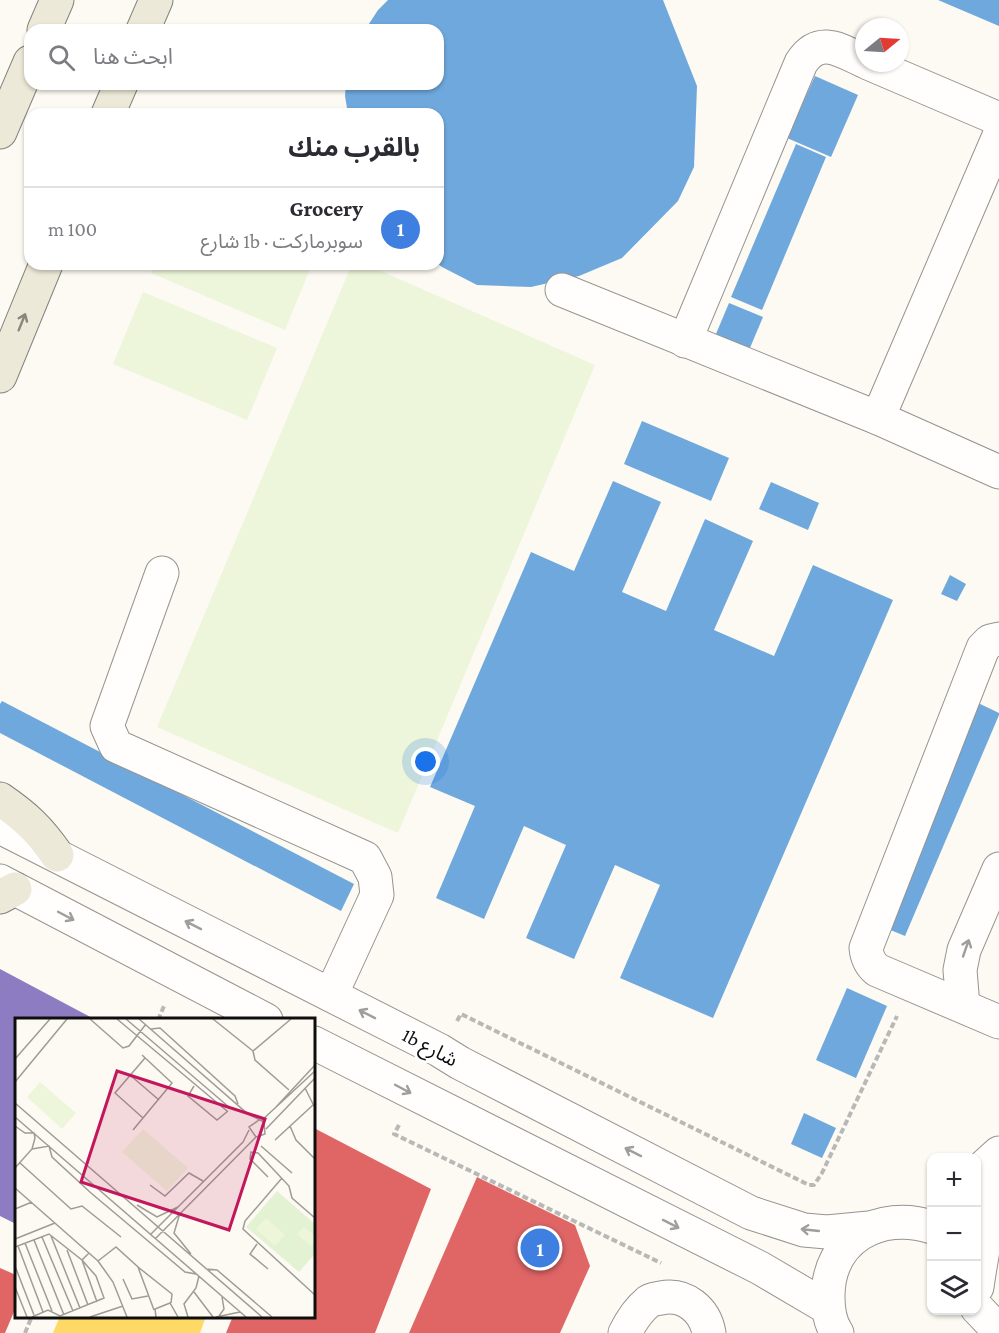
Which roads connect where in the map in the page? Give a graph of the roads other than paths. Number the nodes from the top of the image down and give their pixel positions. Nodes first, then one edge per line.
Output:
1 (57, 0) edge
2 (156, 0) edge
3 (47, 24) edge
4 (146, 24) edge
5 (855, 57) edge
6 (889, 72) edge
7 (24, 76) edge
8 (118, 90) edge
9 (111, 108) edge
10 (999, 119) edge
11 (0, 132) edge
12 (999, 136) edge
13 (44, 270) edge
14 (562, 290) dead end
15 (686, 341) junction
16 (0, 376) edge
17 (878, 418) junction
18 (999, 472) edge
19 (162, 573) dead end
20 (999, 639) edge
21 (0, 799) edge
22 (0, 827) edge
23 (57, 855) junction
24 (999, 868) edge
25 (5, 889) edge
26 (331, 995) junction
27 (963, 1006) junction
28 (262, 1018) edge
29 (999, 1022) edge
30 (315, 1044) edge
31 (999, 1153) edge
32 (981, 1169) edge
33 (999, 1185) edge
34 (927, 1204) edge
35 (882, 1225) junction
36 (927, 1225) edge
37 (981, 1261) edge
38 (981, 1314) edge
39 (975, 1315) edge
40 (832, 1321) edge
41 (999, 1331) edge
42 (625, 1333) edge
43 (709, 1333) edge
44 (969, 1333) edge

1 - 3 main road
2 - 4 main road
5 - 15 street
6 - 10 street
7 - 11 main road
8 - 9 main road
12 - 17 street
16 -> 13 main road
14 - 15 street
15 - 17 street
17 - 18 street
19 - 26 street
20 - 27 street
21 - 23 main road
22 - 23 street, 1b شارع
26 -> 23 street, 1b شارع
27 -> 24 street
25 -> 28 street
35 -> 26 street, 1b شارع
27 - 29 street
30 -> 40 street
31 - 32 street
33 - 37 street
34 - 35 street
35 - 36 street
35 - 40 street
38 - 41 street
39 - 44 street
42 - 43 street

